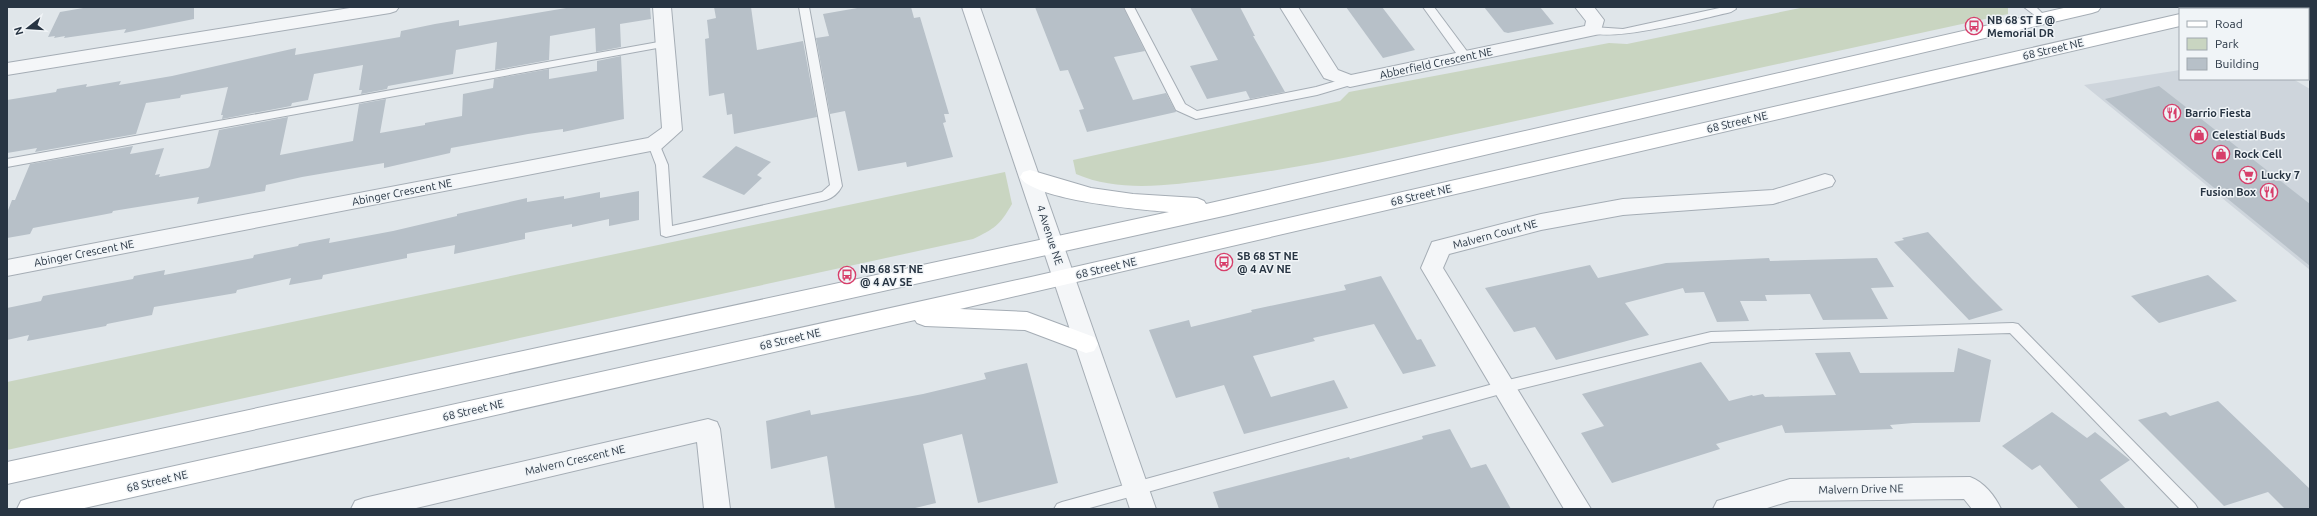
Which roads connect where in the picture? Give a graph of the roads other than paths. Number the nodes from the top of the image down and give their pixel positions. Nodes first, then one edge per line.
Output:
1 (390, 7) edge
2 (662, 7) edge
3 (804, 7) edge
4 (971, 7) edge
5 (1129, 7) edge
6 (1288, 7) edge
7 (1428, 7) edge
8 (1584, 7) edge
9 (1729, 7) edge
10 (2092, 7) edge
11 (2036, 12) edge
12 (2179, 20) edge
13 (1592, 30) junction
14 (2136, 30) junction
15 (2179, 31) edge
16 (664, 44) junction
17 (1464, 57) junction
18 (7, 70) edge
19 (1350, 81) junction
20 (654, 144) junction
21 (7, 163) edge
22 (1030, 176) junction
23 (1825, 181) dead end
24 (1228, 207) junction
25 (1053, 245) junction
26 (7, 268) edge
27 (1064, 277) junction
28 (896, 316) junction
29 (1086, 344) junction
30 (1504, 387) junction
31 (7, 473) edge
32 (1139, 499) edge
33 (30, 509) edge
34 (364, 509) edge
35 (717, 509) edge
36 (1062, 509) edge
37 (1578, 509) edge
38 (1726, 509) edge
39 (1988, 509) edge
40 (2190, 509) edge

1 - 18 street
2 - 16 street, Abinger Crescent NE
3 - 20 lane
4 - 22 street, 4 Avenue NE
5 - 19 lane
6 - 19 street
7 - 17 lane
8 - 13 street
9 - 13 lane
10 - 11 main road
11 - 24 main road
12 - 14 main road, 68 Street NE
13 - 17 street, Abberfield Crescent NE
14 - 15 main road
14 - 27 main road, 68 Street NE
16 - 20 street, Abinger Crescent NE
16 - 21 lane
17 - 19 street, Abberfield Crescent NE
20 - 26 street, Abinger Crescent NE
22 - 24 main road
22 - 25 street, 4 Avenue NE
23 - 30 street, Malvern Court NE
24 - 25 main road
25 - 27 street, 4 Avenue NE
25 - 31 main road
27 - 28 main road, 68 Street NE
27 - 29 street, 4 Avenue NE
28 - 29 main road
28 - 33 main road, 68 Street NE
29 - 32 street, 4 Avenue NE
30 - 32 lane
30 - 37 street, Malvern Court NE
30 - 40 lane
32 - 36 lane
34 - 35 street, Malvern Crescent NE
38 - 39 street, Malvern Drive NE

